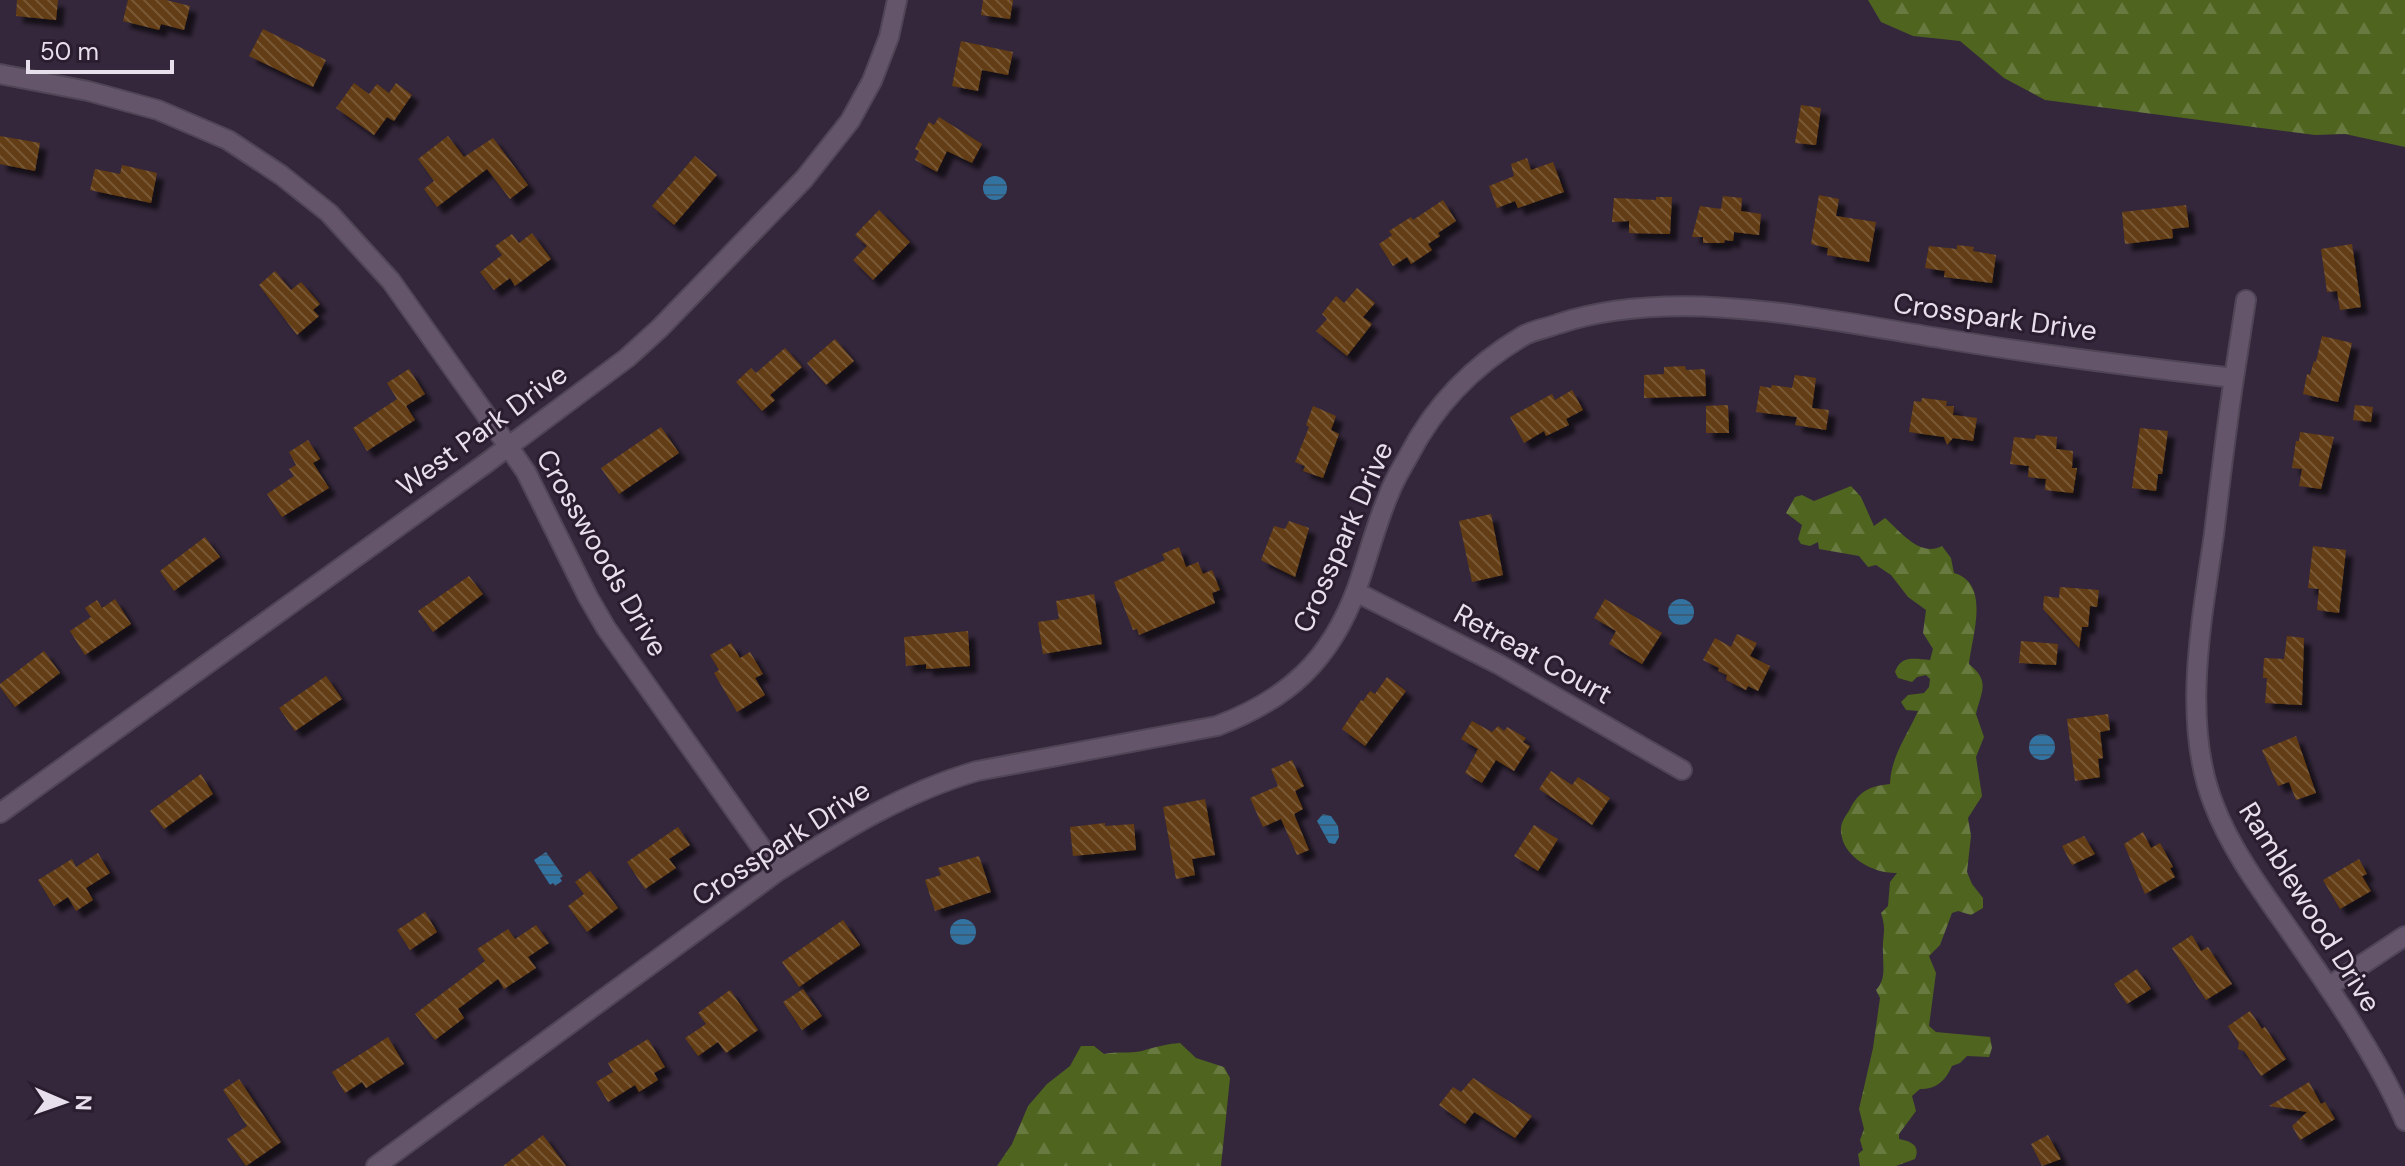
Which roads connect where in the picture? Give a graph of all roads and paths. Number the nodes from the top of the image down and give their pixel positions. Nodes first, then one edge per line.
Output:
1 (897, 0) edge
2 (0, 74) edge
3 (2246, 300) dead end
4 (2234, 378) junction
5 (508, 446) junction
6 (1356, 592) junction
7 (1682, 770) dead end
8 (0, 813) edge
9 (778, 871) junction
10 (2405, 936) edge
11 (2328, 987) junction
12 (2405, 1121) edge
13 (376, 1166) edge

1 - 5 street, West Park Drive
2 - 5 street, Crosswoods Drive
3 - 4 street
4 - 6 street, Crosspark Drive
4 - 11 street, Ramblewood Drive
5 - 8 street, West Park Drive
5 - 9 street, Crosswoods Drive
6 - 7 street, Retreat Court
6 - 9 street, Crosspark Drive
9 - 13 street, Crosspark Drive
10 - 11 street
11 - 12 street, Ramblewood Drive

